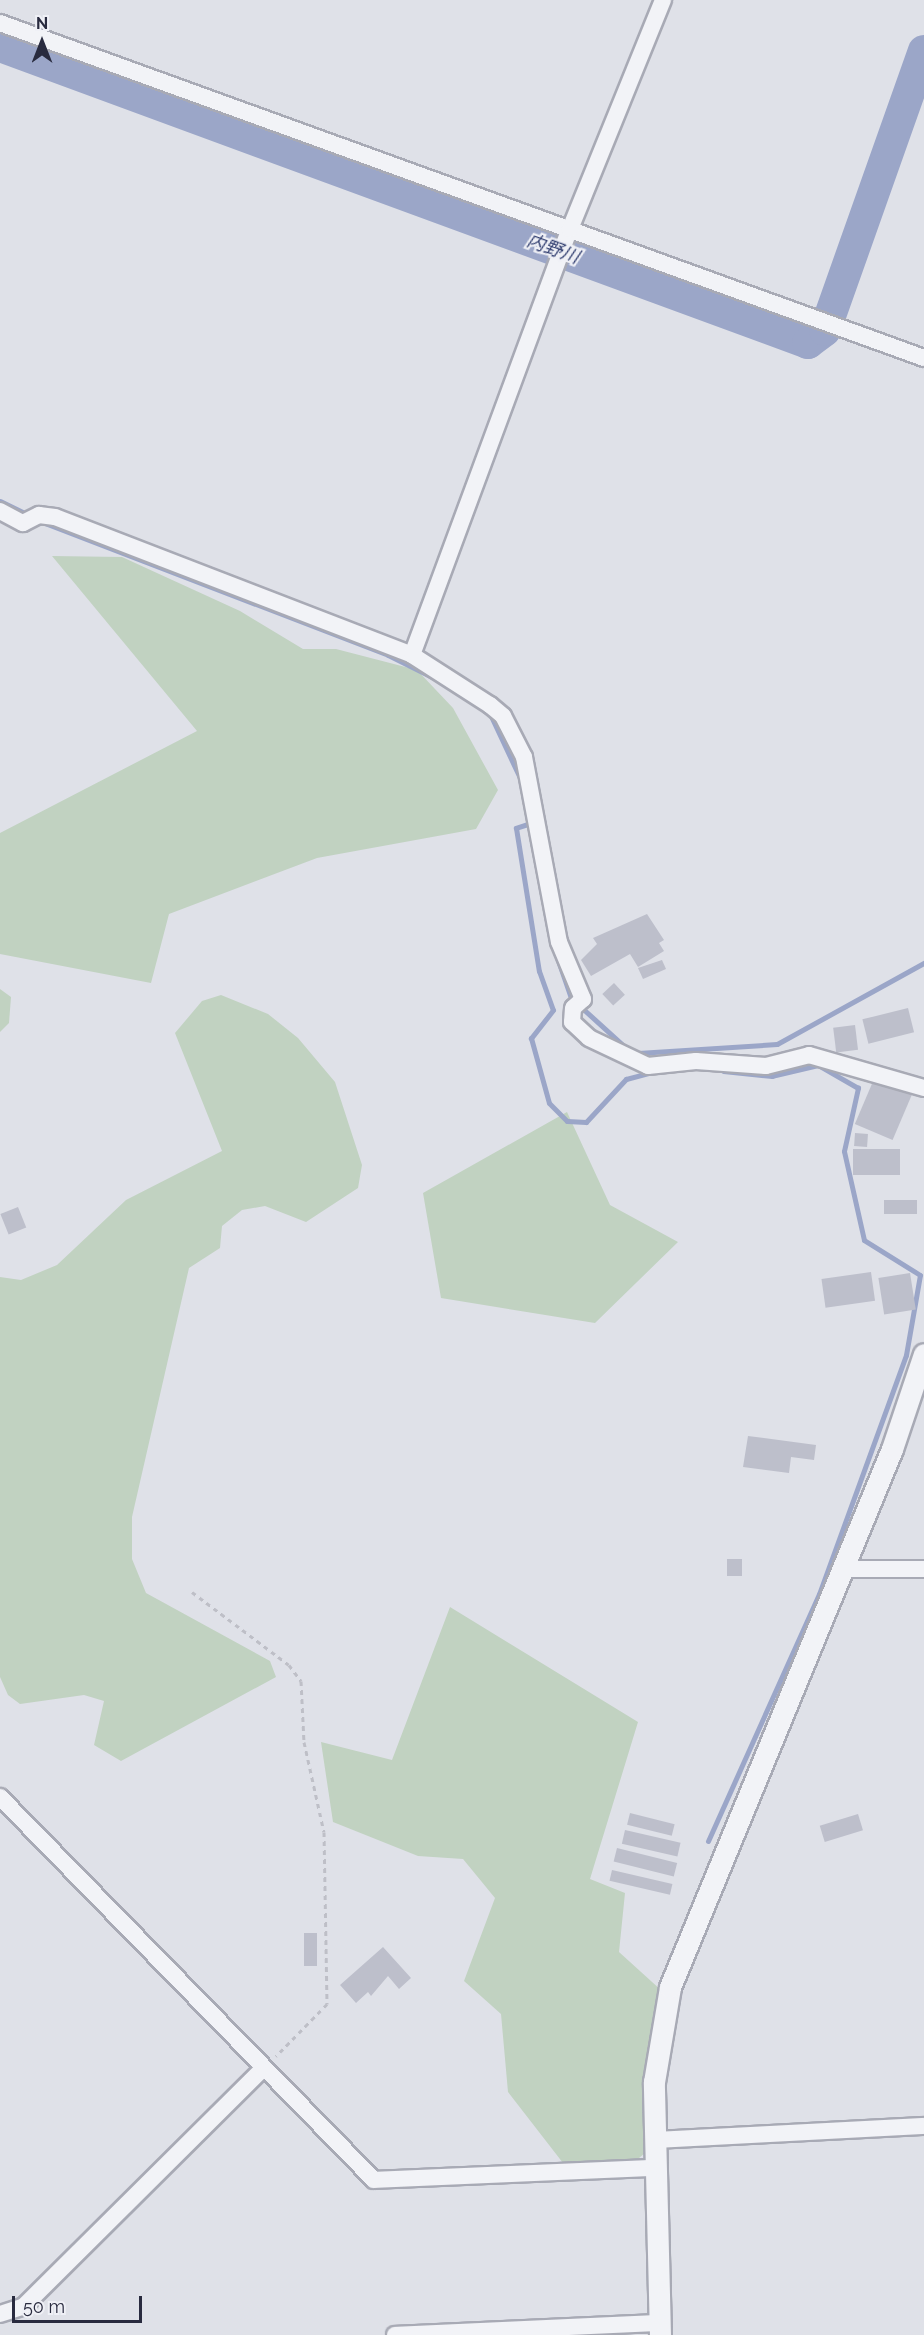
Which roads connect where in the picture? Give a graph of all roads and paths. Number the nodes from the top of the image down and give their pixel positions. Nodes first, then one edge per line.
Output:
1 (663, 0) edge
2 (0, 23) edge
3 (570, 229) junction
4 (924, 358) edge
5 (0, 511) edge
6 (412, 655) junction
7 (924, 1089) edge
8 (924, 1354) edge
9 (843, 1569) junction
10 (924, 1569) edge
11 (192, 1592) dead end
12 (0, 1797) edge
13 (262, 2070) junction
14 (924, 2126) edge
15 (654, 2140) junction
16 (654, 2168) junction
17 (0, 2314) edge
18 (660, 2329) edge
19 (395, 2335) edge

1 - 3 street
2 - 3 street
3 - 4 street
3 - 6 street
5 - 6 street
6 - 7 street
8 - 9 street
9 - 10 street
9 - 15 street
11 - 13 path
12 - 13 street
13 - 16 street
13 - 17 street
14 - 15 street
15 - 16 street
16 - 18 street
18 - 19 street

